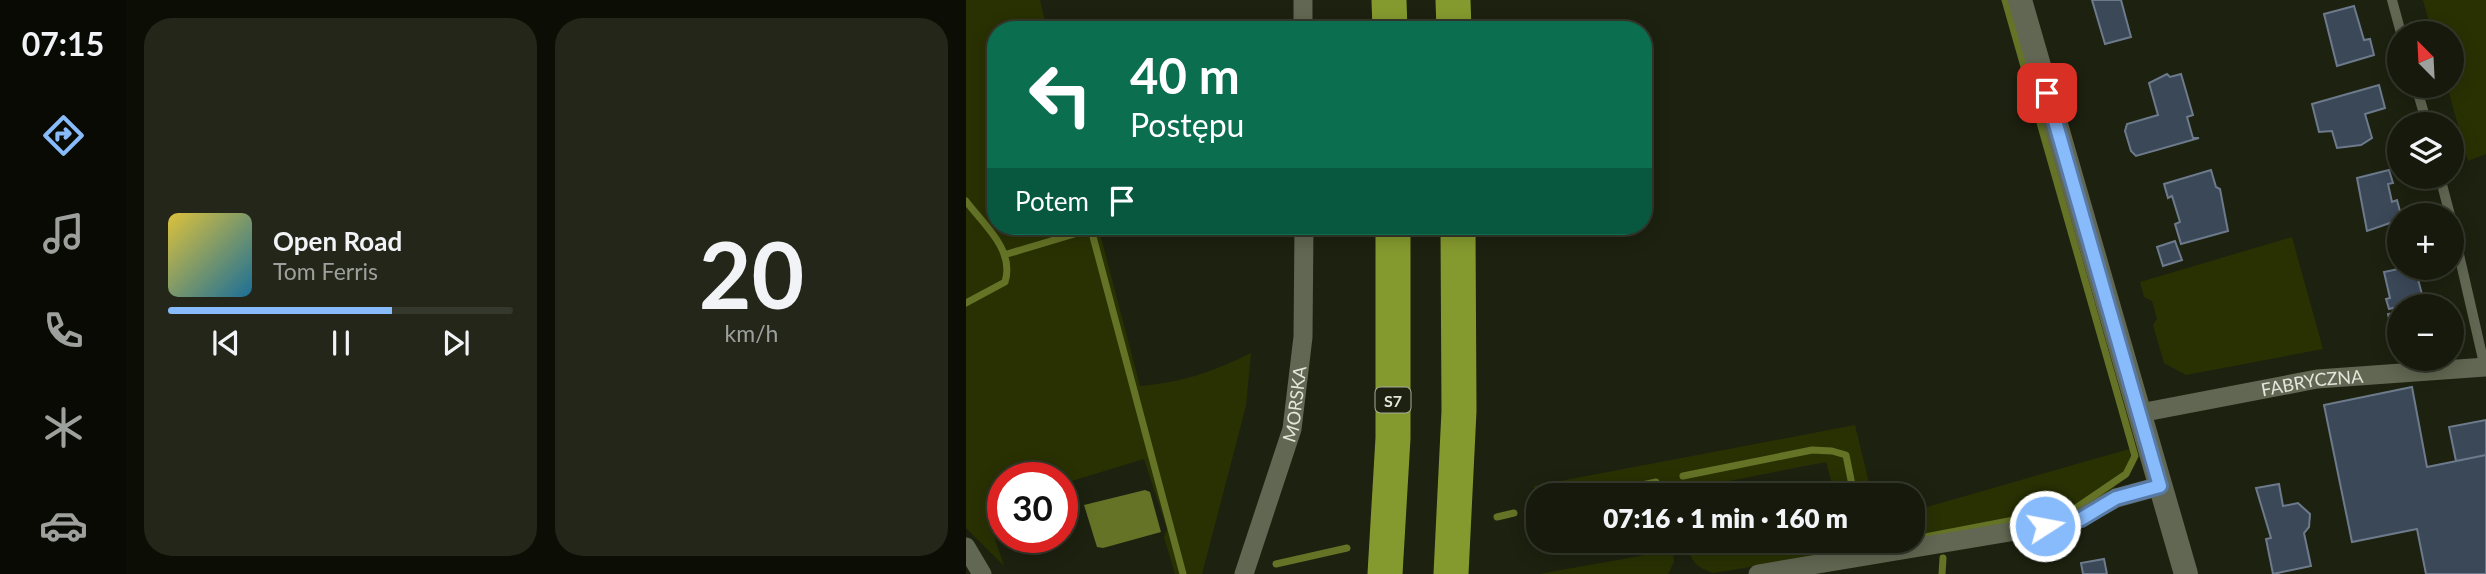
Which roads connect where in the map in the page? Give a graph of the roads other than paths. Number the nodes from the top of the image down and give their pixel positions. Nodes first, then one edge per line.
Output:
1 (1303, 0) edge
2 (1390, 0) edge
3 (1453, 0) edge
4 (2020, 0) edge
5 (2392, 0) edge
6 (1303, 21) edge
7 (1390, 21) edge
8 (1454, 21) edge
9 (2398, 21) edge
10 (1304, 235) edge
11 (1393, 235) edge
12 (1458, 235) edge
13 (2464, 275) edge
14 (2486, 368) edge
15 (2140, 413) junction
16 (2160, 486) junction
17 (966, 547) edge
18 (982, 574) edge
19 (1244, 574) edge
20 (1385, 574) edge
21 (1451, 574) edge
22 (1758, 574) edge
23 (2186, 574) edge

1 - 6 street
2 - 7 highway
3 - 8 highway
4 - 15 street
5 - 9 lane
10 - 19 street, MORSKA
11 - 20 highway, S7
12 - 21 highway
13 - 14 lane
14 - 15 street, FABRYCZNA
15 - 16 street
16 - 22 street
16 - 23 street
17 - 18 street

